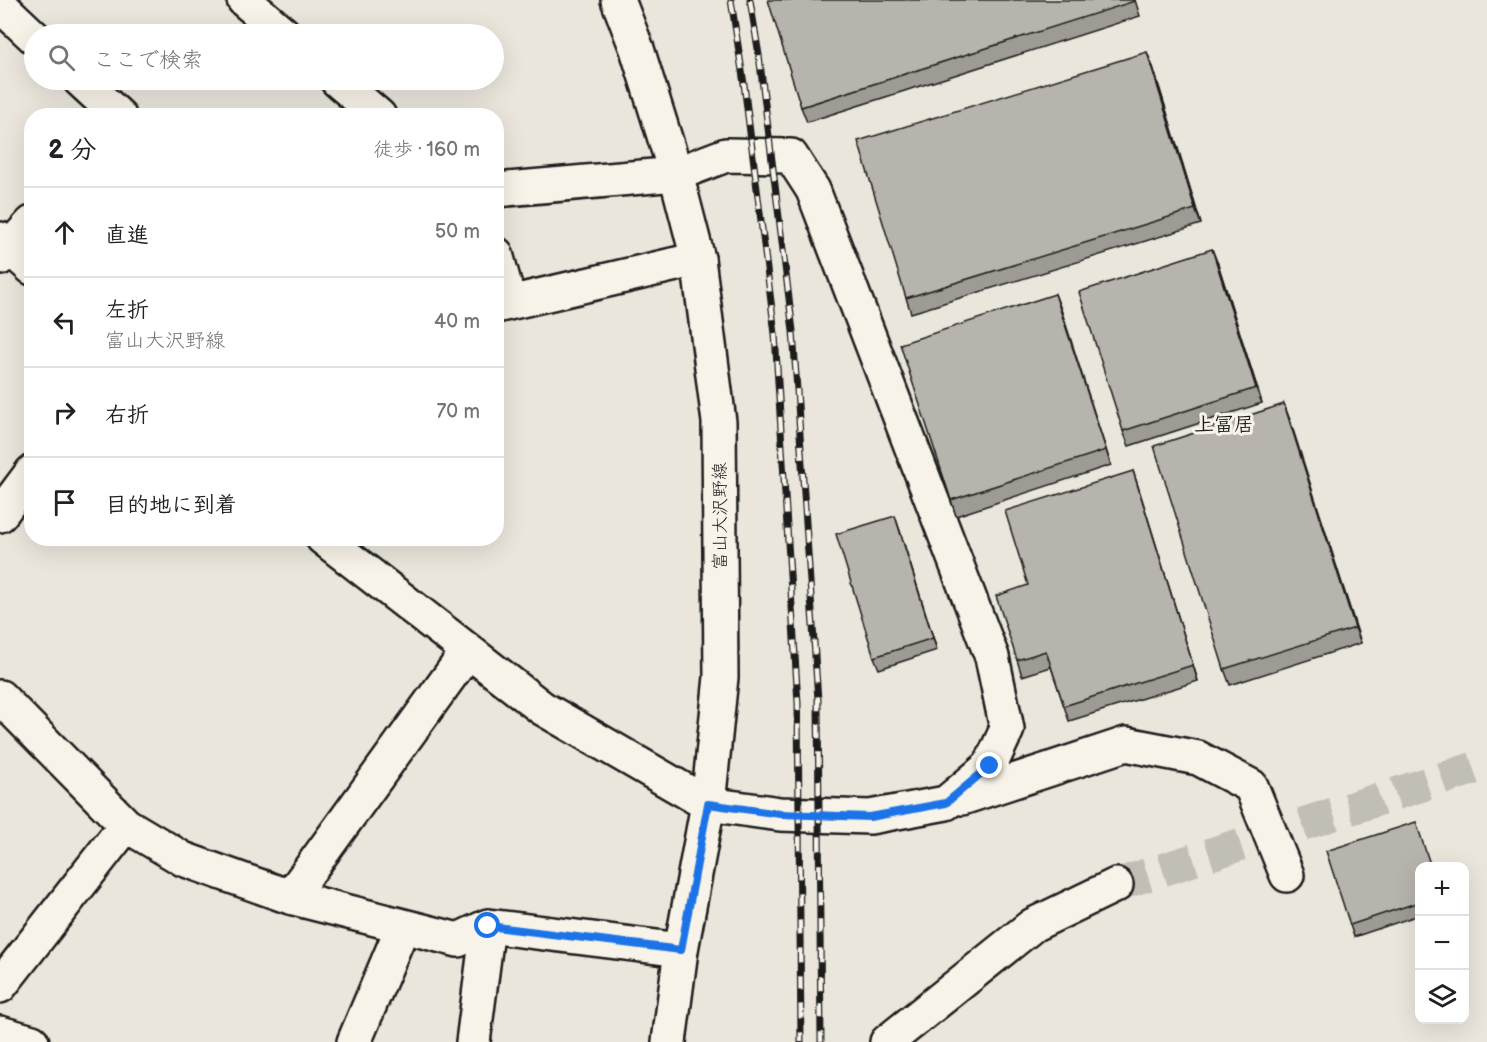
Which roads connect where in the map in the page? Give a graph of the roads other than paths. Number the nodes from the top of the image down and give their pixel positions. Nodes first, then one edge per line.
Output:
1 (244, 0) edge
2 (618, 0) edge
3 (0, 5) edge
4 (272, 24) edge
5 (24, 28) edge
6 (91, 90) edge
7 (349, 90) edge
8 (110, 108) edge
9 (370, 108) edge
10 (676, 174) junction
11 (504, 189) edge
12 (24, 234) edge
13 (10, 253) edge
14 (698, 259) junction
15 (504, 304) edge
16 (24, 483) edge
17 (0, 515) edge
18 (333, 546) edge
19 (468, 651) junction
20 (0, 698) edge
21 (946, 803) junction
22 (708, 804) junction
23 (126, 825) junction
24 (1287, 875) dead end
25 (1116, 885) tunnel mouth
26 (290, 897) junction
27 (403, 926) junction
28 (488, 926) junction
29 (681, 950) junction
30 (0, 986) edge
31 (0, 1033) edge
32 (32, 1042) edge
33 (354, 1042) edge
34 (473, 1042) edge
35 (669, 1042) edge
36 (887, 1042) edge

1 - 4 street
2 - 10 street, 富山大沢野線
3 - 5 street
6 - 8 street
7 - 9 street
10 - 11 street
10 - 14 street, 富山大沢野線
10 - 21 street
12 - 13 street
14 - 15 street
14 - 22 street, 富山大沢野線
16 - 17 street
18 - 19 street
19 - 22 street
19 - 26 street
20 - 23 street
21 - 22 street
21 - 24 street
22 - 29 street, 富山大沢野線
23 - 26 street
23 - 30 street
25 - 36 street
26 - 27 street
27 - 28 street
27 - 33 street
28 - 29 street
28 - 34 street
29 - 35 street, 富山大沢野線
31 - 32 street

